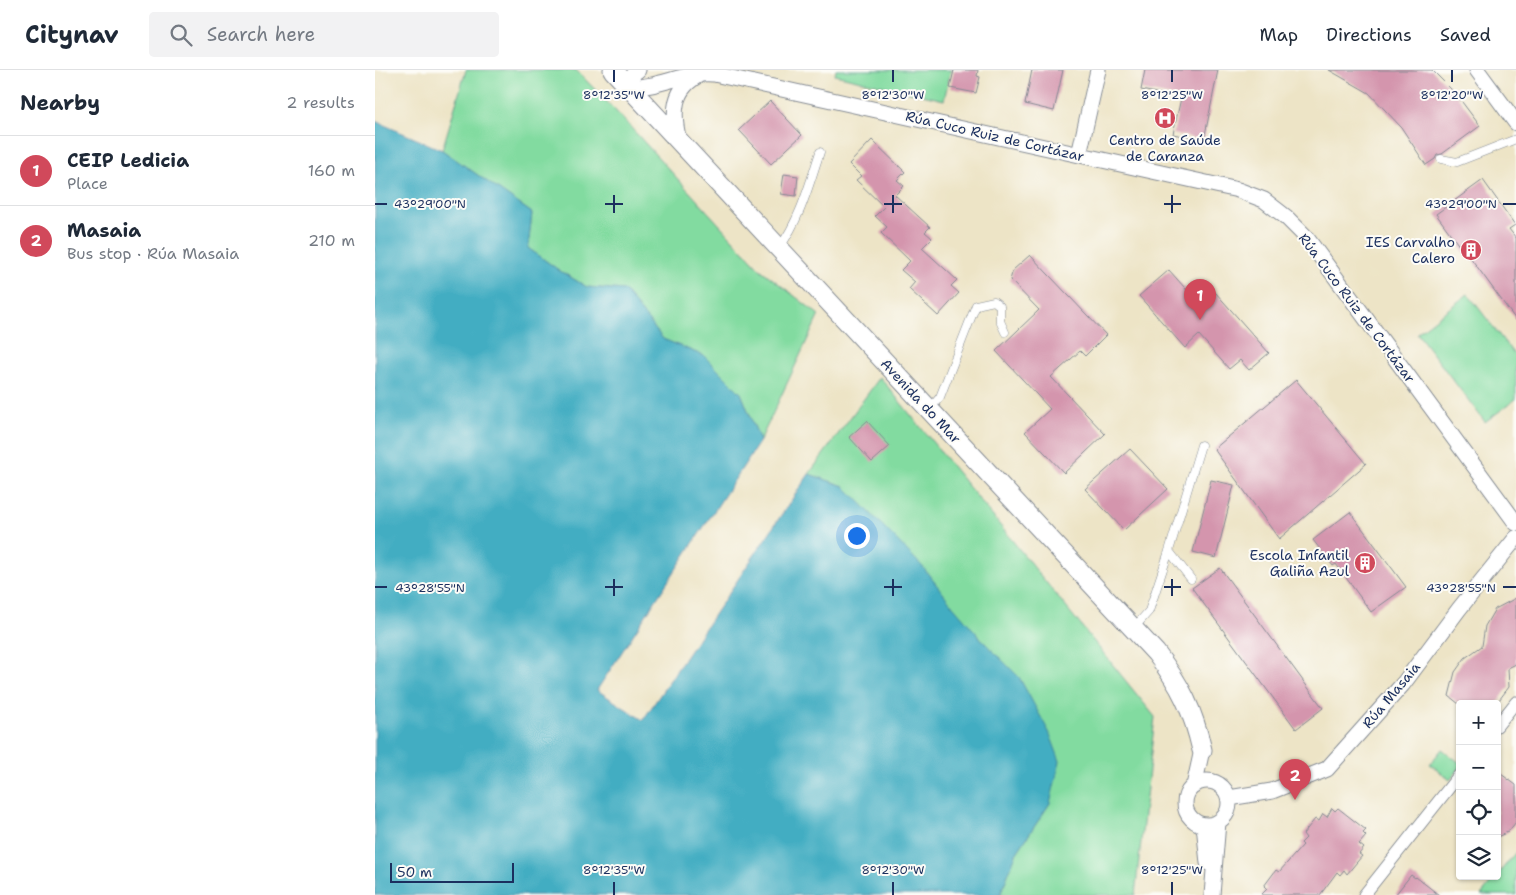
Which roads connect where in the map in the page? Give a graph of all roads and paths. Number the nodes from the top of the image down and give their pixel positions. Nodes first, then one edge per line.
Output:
1 (613, 70) edge
2 (638, 70) edge
3 (1098, 70) edge
4 (1477, 70) edge
5 (708, 72) edge
6 (628, 87) junction
7 (1516, 123) edge
8 (1516, 139) edge
9 (679, 141) junction
10 (820, 152) dead end
11 (1079, 155) junction
12 (1441, 159) dead end
13 (779, 248) junction
14 (1005, 332) dead end
15 (929, 410) junction
16 (1201, 445) dead end
17 (1516, 523) edge
18 (1516, 538) edge
19 (1169, 551) junction
20 (1191, 579) dead end
21 (1133, 629) junction
22 (1516, 702) edge
23 (1501, 721) edge
24 (1202, 750) junction
25 (1456, 779) edge
26 (1216, 783) junction
27 (1194, 786) junction
28 (1229, 798) junction
29 (1211, 824) junction
30 (1211, 895) edge
31 (1364, 895) edge

1 - 6 street, Avenida do Mar
2 - 6 street
3 - 11 street
4 - 7 street
5 - 6 street
5 - 9 street
5 - 11 street, Rúa Cuco Ruiz de Cortázar
6 - 9 street, Avenida do Mar
8 - 12 lane
9 - 13 street, Avenida do Mar
10 - 13 lane
11 - 17 street, Rúa Cuco Ruiz de Cortázar
13 - 15 street, Avenida do Mar
14 - 15 lane
15 - 21 street, Avenida do Mar
16 - 19 lane
18 - 28 street, Rúa Masaia
19 - 20 lane
19 - 21 lane
21 - 24 street, Avenida do Mar
22 - 23 street
24 - 26 street, Avenida do Mar
24 - 27 street, Avenida do Mar
25 - 31 street
26 - 27 street
26 - 28 street
27 - 29 street
28 - 29 street
29 - 30 street

